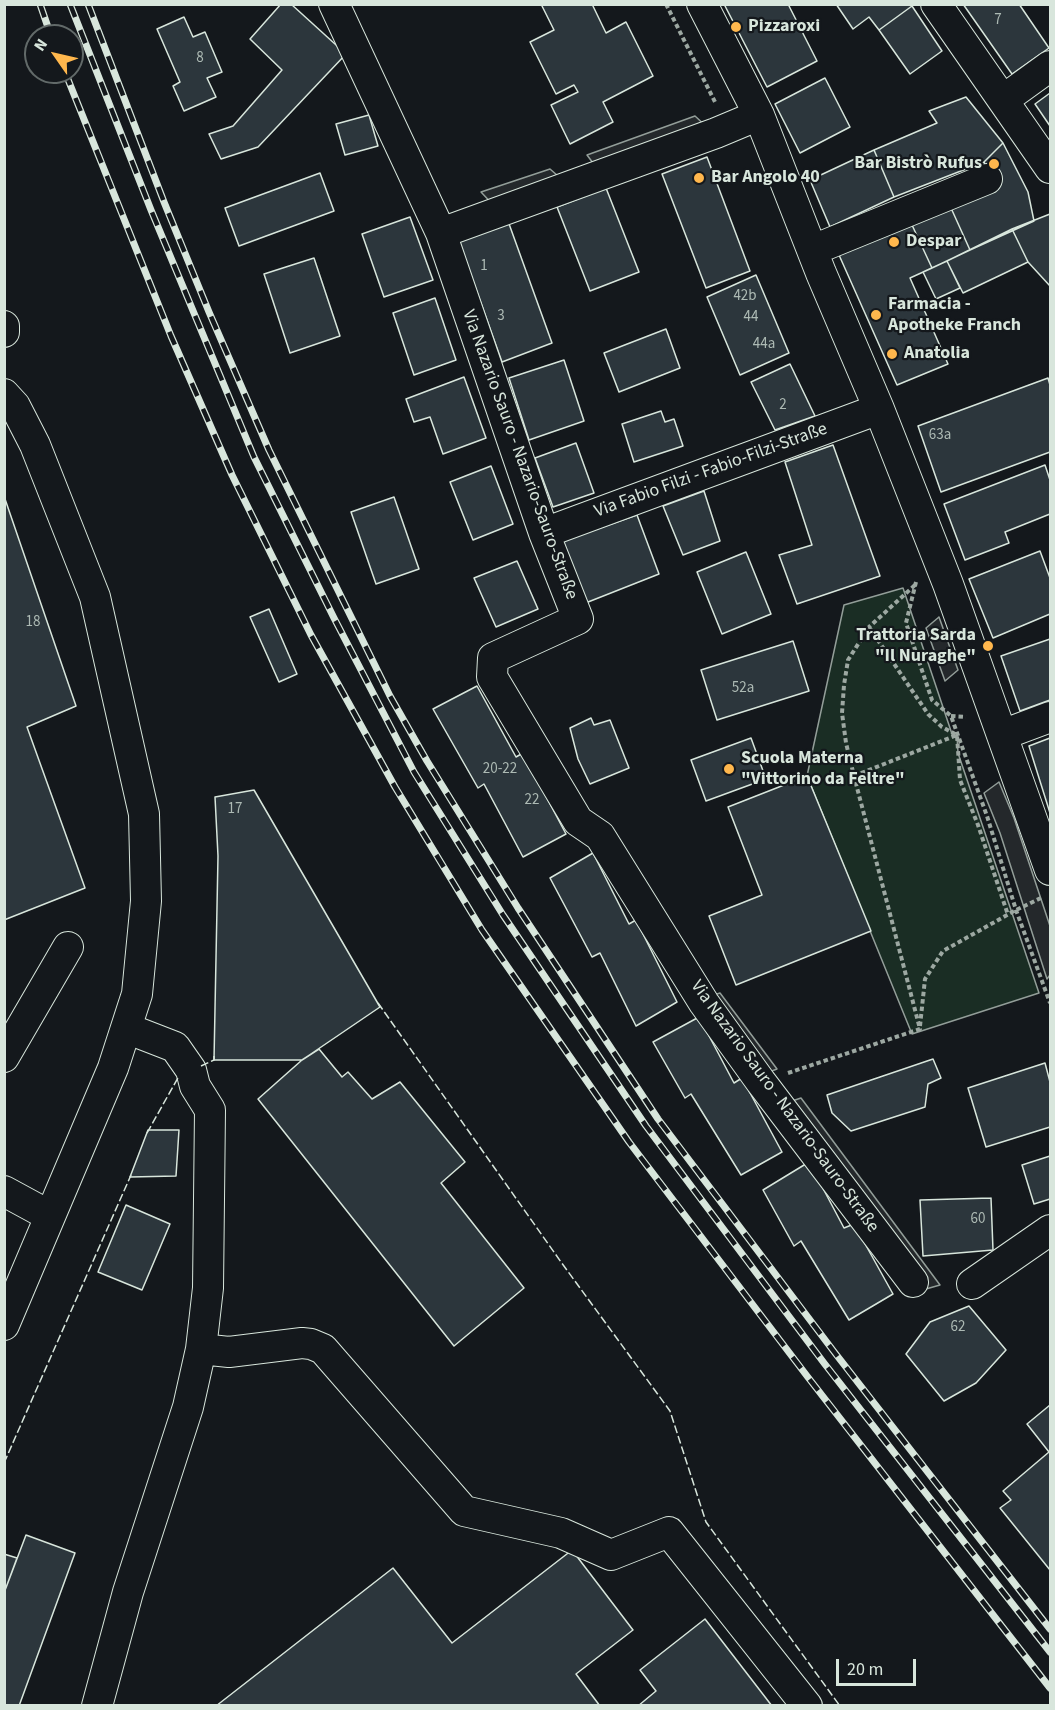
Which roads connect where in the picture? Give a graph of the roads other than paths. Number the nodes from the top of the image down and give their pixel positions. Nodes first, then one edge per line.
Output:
1 (334, 4) edge
2 (702, 4) edge
3 (936, 4) edge
4 (1050, 66) edge
5 (1003, 100) junction
6 (759, 115) junction
7 (1050, 168) edge
8 (987, 179) dead end
9 (441, 233) junction
10 (813, 250) junction
11 (4, 326) edge
12 (4, 332) edge
13 (4, 394) edge
14 (879, 409) junction
15 (544, 533) junction
16 (1050, 717) edge
17 (999, 728) junction
18 (1050, 870) edge
19 (68, 947) dead end
20 (126, 1028) junction
21 (4, 1057) edge
22 (4, 1191) edge
23 (51, 1216) junction
24 (1050, 1230) edge
25 (913, 1282) dead end
26 (972, 1284) dead end
27 (4, 1325) edge
28 (201, 1348) junction
29 (97, 1706) edge
30 (807, 1706) edge

1 - 9 street, Via Nazario Sauro - Nazario-Sauro-Straße
2 - 6 street
3 - 5 street
4 - 5 street
5 - 7 street
6 - 9 street
6 - 10 street
8 - 10 street
9 - 15 street, Via Nazario Sauro - Nazario-Sauro-Straße
10 - 14 street
11 - 12 street
13 - 20 street
14 - 15 street, Via Fabio Filzi - Fabio-Filzi-Straße
14 - 17 street
15 - 25 street, Via Nazario Sauro - Nazario-Sauro-Straße
16 - 17 street
17 - 18 street
19 - 21 street
20 - 23 street
20 - 28 street
22 - 23 street
23 - 27 street
24 - 26 street
28 - 29 street
28 - 30 street

